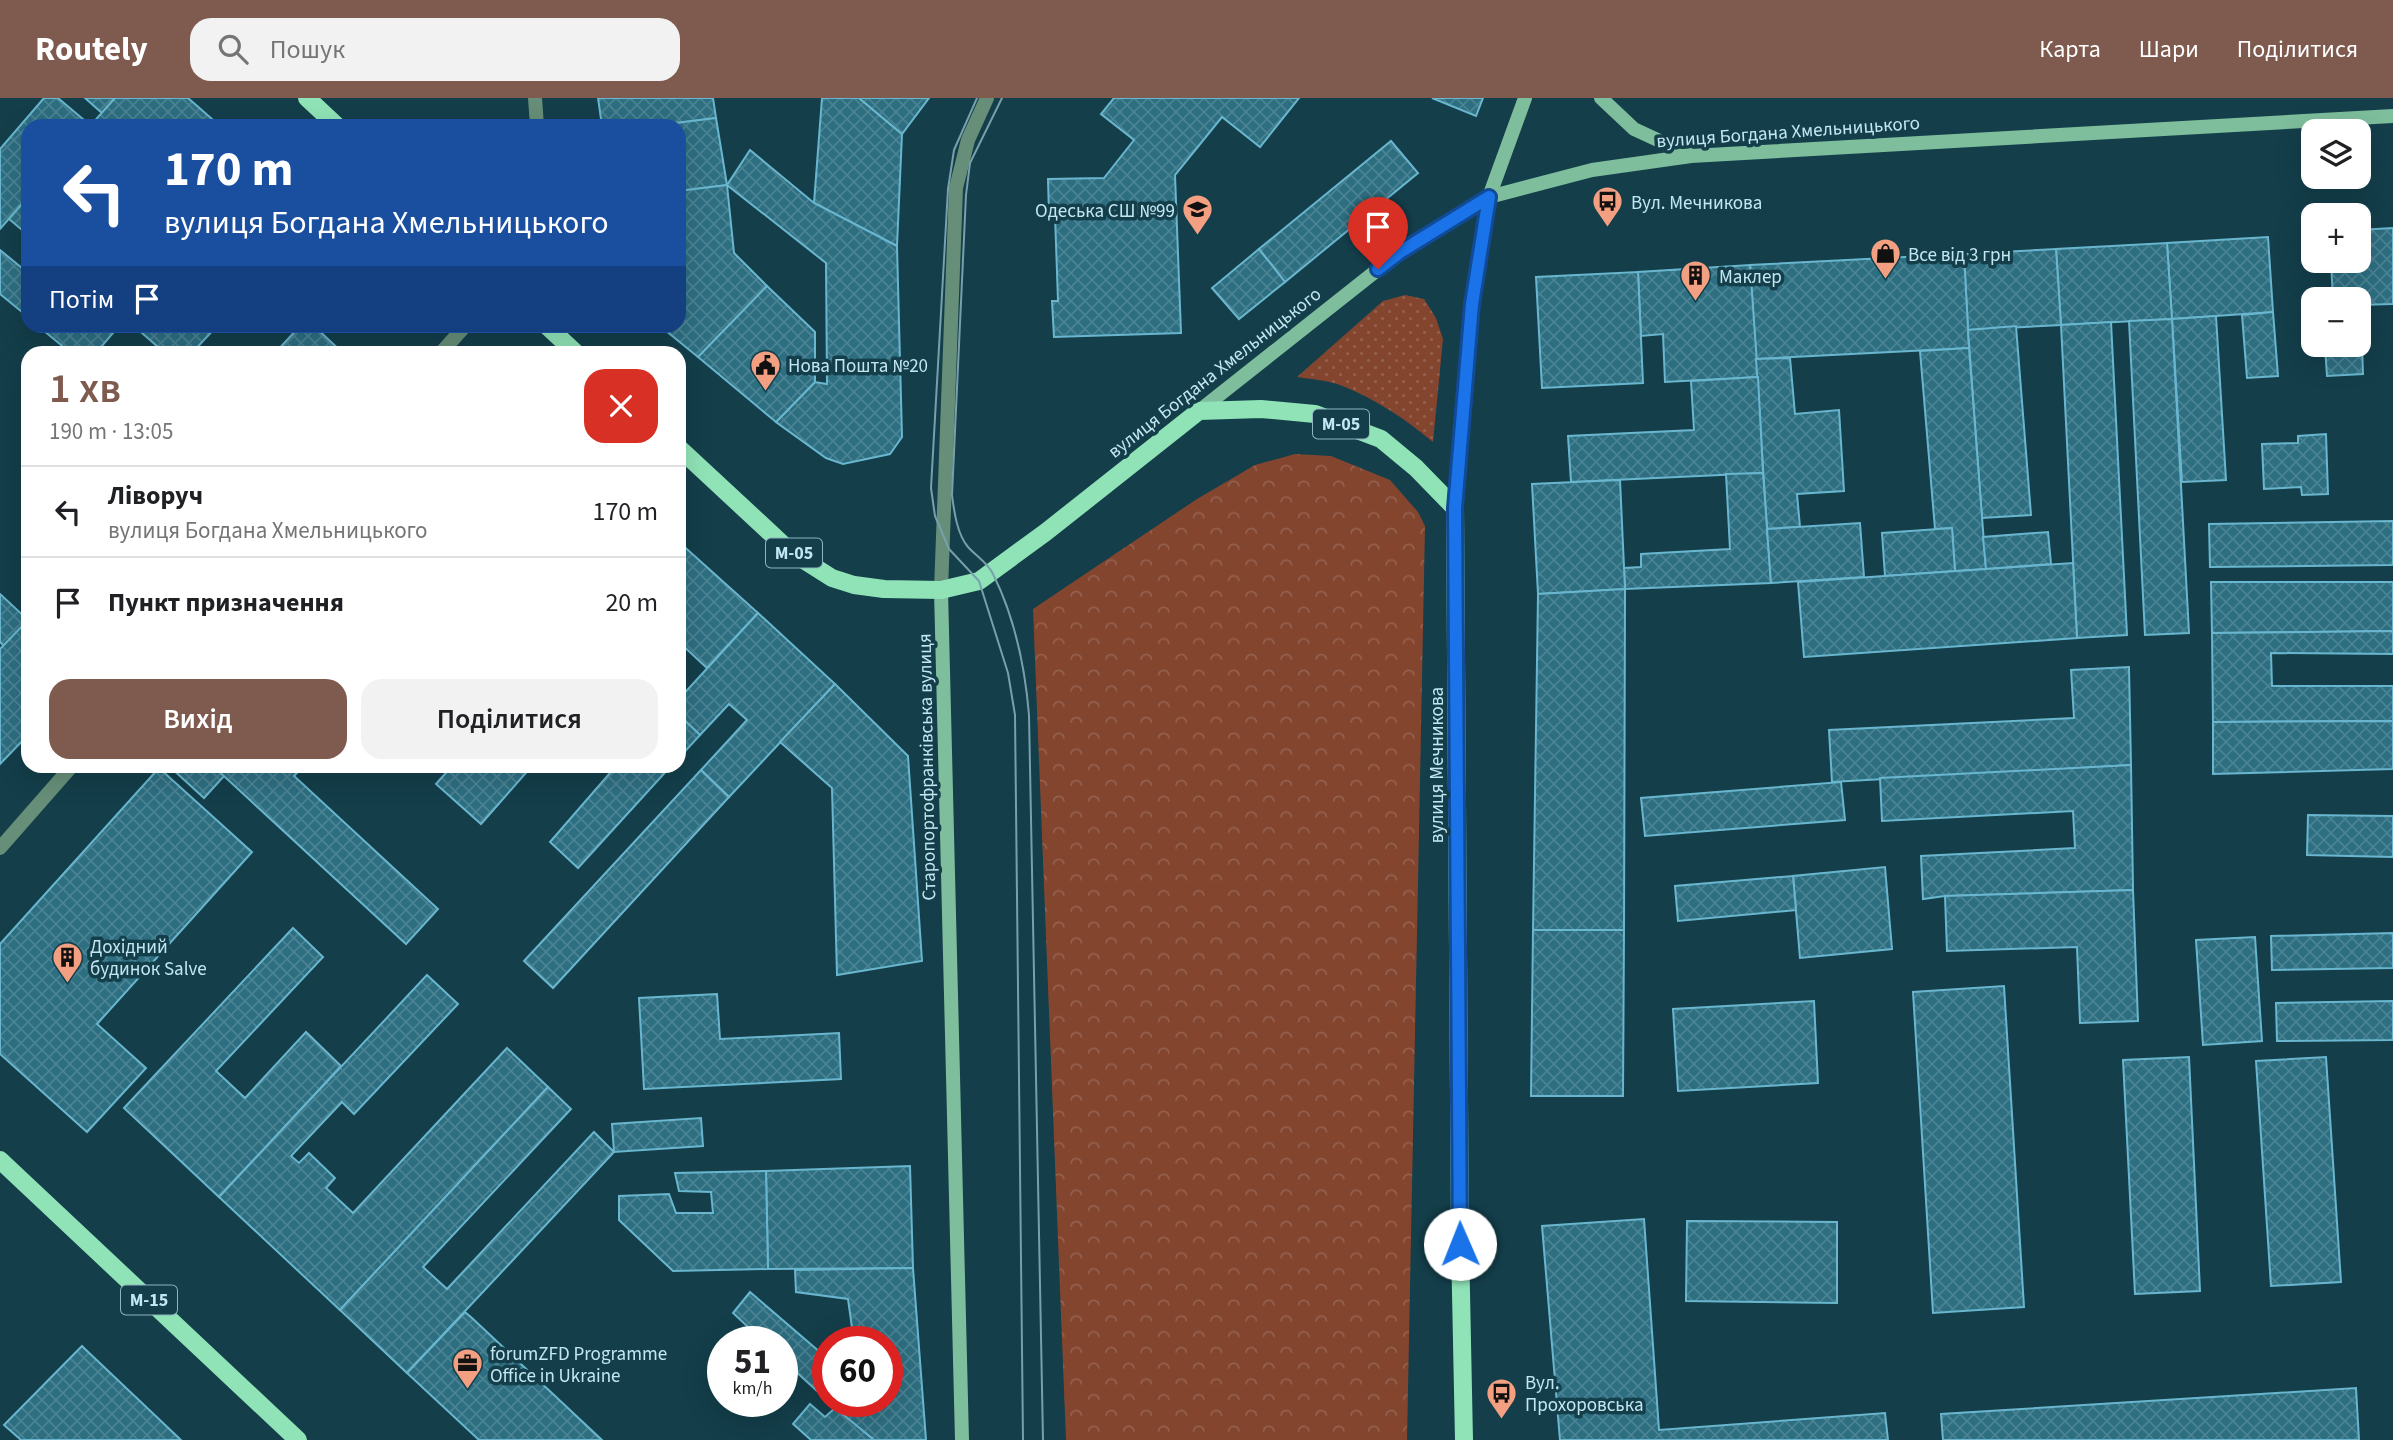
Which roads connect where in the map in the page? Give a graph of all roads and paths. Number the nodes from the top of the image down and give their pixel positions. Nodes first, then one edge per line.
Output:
1 (307, 98) edge
2 (535, 98) edge
3 (987, 98) edge
4 (1525, 98) edge
5 (1601, 98) edge
6 (2393, 116) edge
7 (330, 119) edge
8 (536, 119) edge
9 (1691, 156) junction
10 (1489, 197) junction
11 (557, 333) edge
12 (569, 346) edge
13 (1199, 411) junction
14 (686, 454) edge
15 (1455, 508) junction
16 (941, 590) junction
17 (66, 773) edge
18 (0, 848) edge
19 (0, 1160) edge
20 (299, 1440) edge
21 (962, 1440) edge
22 (1464, 1440) edge

1 - 7 main road
2 - 8 street
3 - 16 street, Старопортофранківська вулиця
4 - 10 main road, вулиця Мечникова
5 - 9 main road
6 - 9 main road, вулиця Богдана Хмельницького
9 - 10 main road, вулиця Богдана Хмельницького
10 - 13 main road, вулиця Богдана Хмельницького
10 - 15 main road, вулиця Мечникова
11 - 12 main road
13 - 15 main road, М-05
13 - 16 main road, вулиця Богдана Хмельницького / М-05
14 - 16 main road, М-05
15 - 22 main road, вулиця Мечникова
16 - 21 main road, Старопортофранківська вулиця
17 - 18 street
19 - 20 main road, М-15

